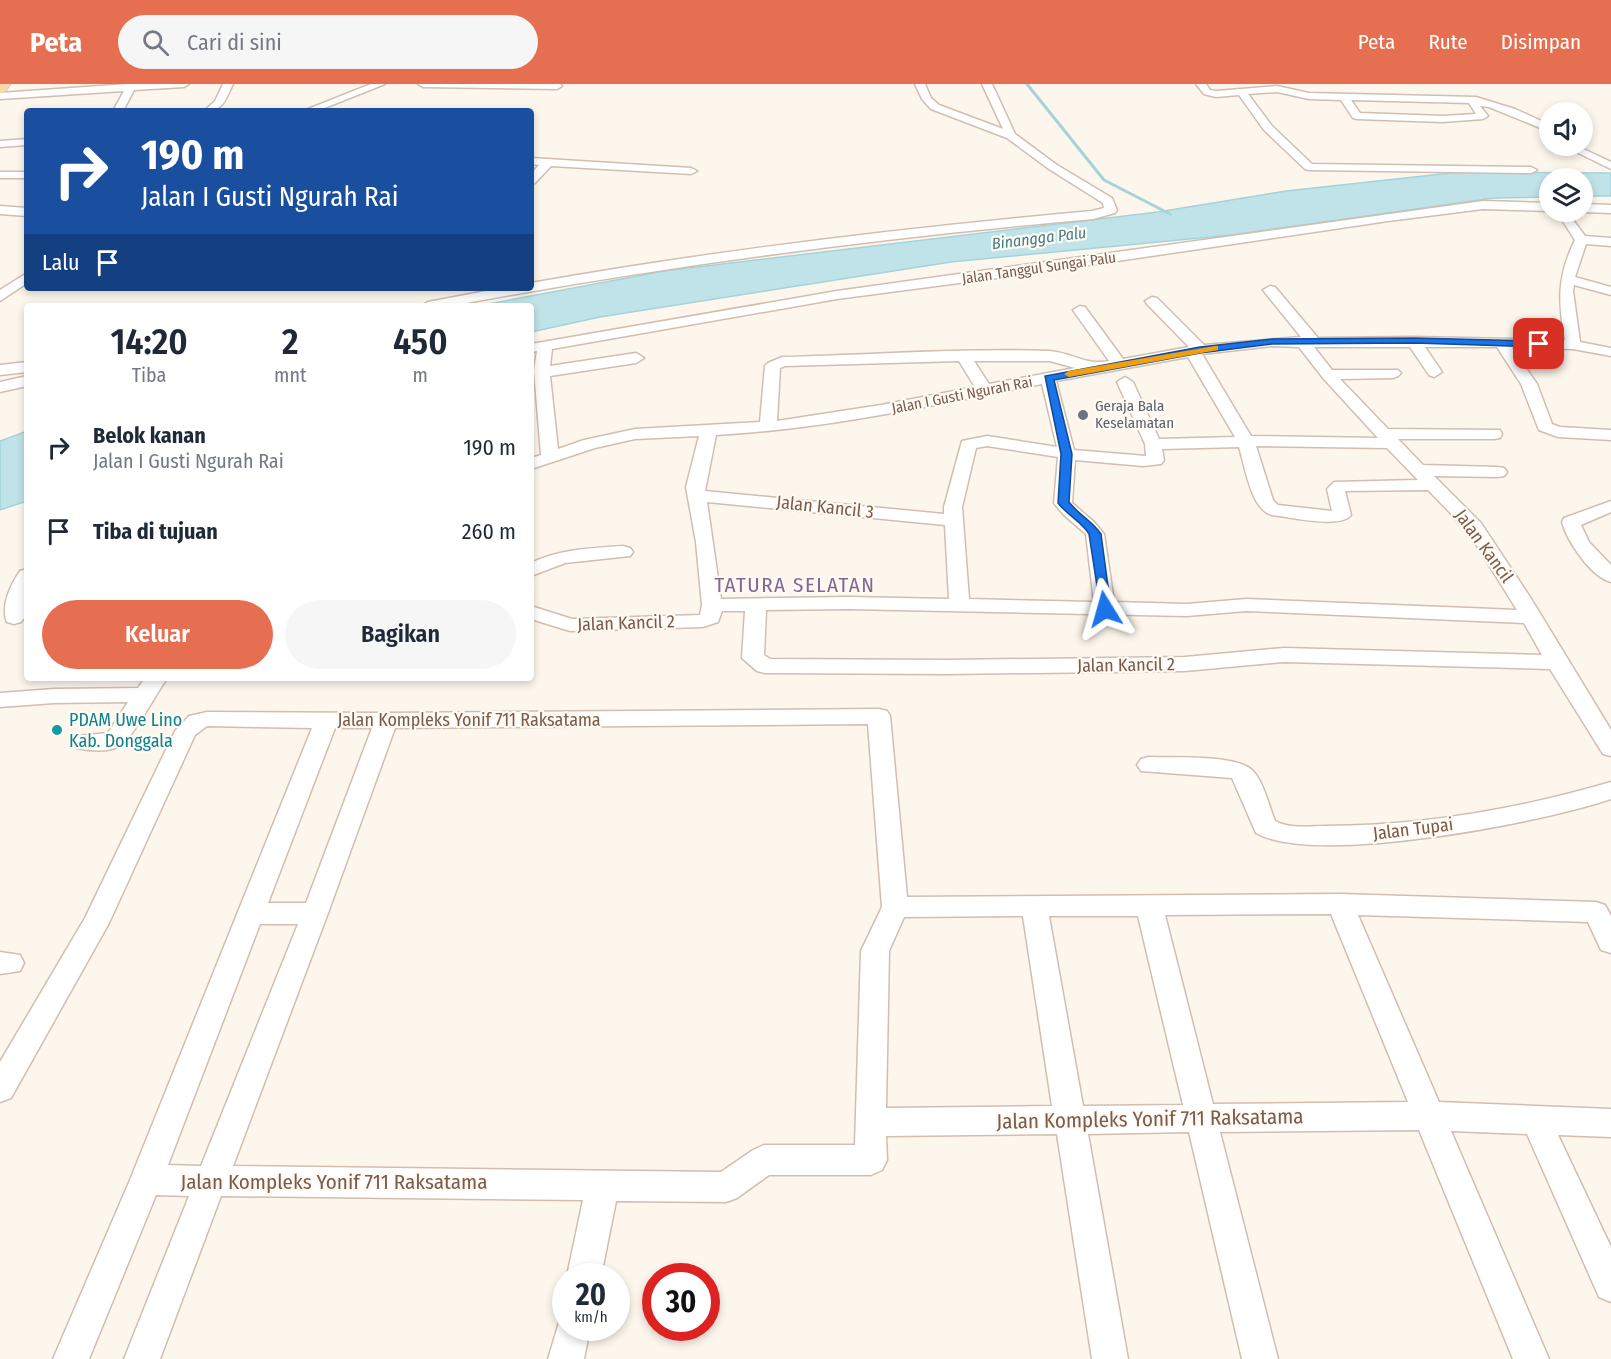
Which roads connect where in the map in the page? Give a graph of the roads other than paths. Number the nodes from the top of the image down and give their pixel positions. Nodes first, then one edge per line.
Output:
1 (4, 84) edge
2 (184, 84) edge
3 (228, 84) edge
4 (354, 84) edge
5 (423, 84) edge
6 (920, 84) edge
7 (987, 84) edge
8 (1201, 84) edge
9 (1364, 84) edge
10 (132, 86) edge
11 (376, 86) edge
12 (557, 86) dead end
13 (1275, 86) edge
14 (498, 87) junction
15 (0, 89) edge
16 (1455, 89) dead end
17 (1242, 93) junction
18 (0, 96) edge
19 (1344, 97) junction
20 (488, 98) dead end
21 (1376, 98) junction
22 (1389, 98) junction
23 (1477, 100) junction
24 (120, 108) edge
25 (213, 108) edge
26 (316, 108) edge
27 (1405, 118) junction
28 (1539, 124) edge
29 (1539, 131) edge
30 (1011, 136) junction
31 (24, 142) edge
32 (0, 144) edge
33 (1593, 149) edge
34 (1590, 156) edge
35 (1611, 157) edge
36 (534, 161) edge
37 (548, 162) junction
38 (1611, 166) edge
39 (1531, 170) dead end
40 (691, 171) dead end
41 (0, 175) edge
42 (24, 175) edge
43 (534, 178) edge
44 (1539, 207) edge
45 (1593, 208) edge
46 (1611, 209) edge
47 (0, 210) edge
48 (24, 212) edge
49 (1570, 222) edge
50 (1581, 240) junction
51 (1611, 242) edge
52 (1568, 279) junction
53 (534, 286) edge
54 (20, 287) edge
55 (1270, 290) dead end
56 (508, 291) edge
57 (1611, 291) edge
58 (0, 297) edge
59 (1152, 301) dead end
60 (444, 303) edge
61 (1080, 310) dead end
62 (1307, 340) junction
63 (1414, 340) junction
64 (1500, 343) junction
65 (1573, 345) junction
66 (538, 346) edge
67 (1196, 351) junction
68 (1611, 352) edge
69 (964, 356) junction
70 (636, 358) dead end
71 (1119, 364) junction
72 (24, 367) edge
73 (0, 370) edge
74 (1092, 370) junction
75 (539, 371) edge
76 (1434, 372) dead end
77 (1393, 373) dead end
78 (1328, 375) junction
79 (1048, 378) junction
80 (24, 382) edge
81 (1125, 382) dead end
82 (0, 387) edge
83 (985, 390) junction
84 (768, 427) junction
85 (709, 430) junction
86 (1494, 434) dead end
87 (1608, 437) edge
88 (1389, 438) junction
89 (1246, 442) junction
90 (1153, 444) junction
91 (1067, 454) junction
92 (550, 456) junction
93 (534, 463) edge
94 (1420, 470) junction
95 (1498, 472) dead end
96 (1435, 485) junction
97 (696, 496) junction
98 (1611, 506) edge
99 (953, 520) junction
100 (623, 552) dead end
101 (534, 569) edge
102 (1611, 576) edge
103 (24, 581) edge
104 (756, 603) junction
105 (712, 605) junction
106 (960, 607) junction
107 (534, 609) edge
108 (1105, 609) junction
109 (1532, 617) junction
110 (14, 618) edge
111 (1557, 662) junction
112 (59, 687) edge
113 (151, 687) edge
114 (0, 700) edge
115 (326, 720) junction
116 (386, 721) junction
117 (85, 742) dead end
118 (1611, 748) edge
119 (1149, 765) dead end
120 (1611, 790) edge
121 (1340, 904) junction
122 (1149, 905) junction
123 (1034, 906) junction
124 (895, 907) junction
125 (315, 913) junction
126 (249, 914) junction
127 (1611, 942) edge
128 (0, 1089) edge
129 (1430, 1116) junction
130 (1201, 1119) junction
131 (1070, 1120) junction
132 (1536, 1120) junction
133 (870, 1122) junction
134 (1611, 1124) edge
135 (146, 1180) junction
136 (213, 1181) junction
137 (603, 1184) junction
138 (587, 1263) edge
139 (1611, 1285) edge
140 (570, 1341) edge
141 (71, 1359) edge
142 (142, 1359) edge
143 (566, 1359) edge
144 (1110, 1359) edge
145 (1260, 1359) edge
146 (1531, 1359) edge

1 - 15 main road
2 - 10 street
3 - 25 street
4 - 11 street
5 - 14 street
6 - 30 street
7 - 30 street
8 - 17 street
9 - 21 street
10 - 18 street
10 - 24 street
11 - 26 street
12 - 14 street
13 - 17 street
13 - 19 street
14 - 20 street
16 - 23 street
17 - 39 street
19 - 21 street
19 - 27 street
21 - 22 street
22 - 23 street
22 - 27 street
23 - 27 street
23 - 28 street
23 - 29 street
30 - 53 street
31 - 32 street
33 - 35 street
34 - 38 street
36 - 37 street
37 - 40 street
37 - 43 street
41 - 42 street
44 - 66 street, Jalan Tanggul Sungai Palu
45 - 46 street
47 - 48 street
49 - 50 street
50 - 51 street
50 - 52 street
52 - 57 street
52 - 65 street
54 - 58 street
55 - 62 street, Jalan Kancil
56 - 60 street
59 - 67 street
61 - 71 street
62 - 63 street, Jalan I Gusti Ngurah Rai
62 - 67 street, Jalan I Gusti Ngurah Rai
62 - 78 street, Jalan Kancil
63 - 64 street, Jalan I Gusti Ngurah Rai
63 - 76 street
64 - 65 street, Jalan I Gusti Ngurah Rai
64 - 87 street
65 - 68 street, Jalan I Gusti Ngurah Rai
66 - 75 street
67 - 71 street, Jalan I Gusti Ngurah Rai
67 - 89 street
69 - 74 street
69 - 83 street
69 - 84 street
70 - 75 street
71 - 74 street, Jalan I Gusti Ngurah Rai
72 - 73 street
74 - 79 street, Jalan I Gusti Ngurah Rai
75 - 92 street
77 - 78 street
78 - 88 street, Jalan Kancil
79 - 83 street, Jalan I Gusti Ngurah Rai
79 - 91 street
80 - 82 street
81 - 90 street
83 - 84 street, Jalan I Gusti Ngurah Rai
84 - 85 street, Jalan I Gusti Ngurah Rai
85 - 92 street, Jalan I Gusti Ngurah Rai
85 - 97 street
86 - 88 street
88 - 89 street
88 - 94 street, Jalan Kancil
89 - 90 street
89 - 96 street
90 - 91 street
91 - 99 street
91 - 108 street
92 - 93 street, Jalan I Gusti Ngurah Rai
94 - 95 street
94 - 96 street, Jalan Kancil
96 - 109 street, Jalan Kancil
97 - 99 street, Jalan Kancil 3
97 - 105 street
98 - 102 street
99 - 106 street
100 - 101 street
103 - 110 street
104 - 105 street
104 - 106 street
104 - 111 street, Jalan Kancil 2
105 - 107 street, Jalan Kancil 2
106 - 108 street
108 - 109 street
109 - 111 street, Jalan Kancil
111 - 118 street, Jalan Kancil
112 - 113 street
112 - 114 street
113 - 117 street
115 - 116 street, Jalan Kompleks Yonif 711 Raksatama
115 - 126 street, Jalan Kompleks Yonif 711 Raksatama
115 - 128 street
116 - 124 street, Jalan Kompleks Yonif 711 Raksatama
116 - 125 street
119 - 120 street, Jalan Tupai
121 - 122 street
121 - 127 street
121 - 129 street
122 - 123 street
122 - 130 street
123 - 124 street
123 - 131 street
124 - 133 street, Jalan Kompleks Yonif 711 Raksatama
125 - 126 street
125 - 136 street
126 - 135 street, Jalan Kompleks Yonif 711 Raksatama
129 - 130 street, Jalan Kompleks Yonif 711 Raksatama
129 - 132 street, Jalan Kompleks Yonif 711 Raksatama
129 - 146 street
130 - 131 street, Jalan Kompleks Yonif 711 Raksatama
130 - 145 street
131 - 133 street, Jalan Kompleks Yonif 711 Raksatama
131 - 144 street
132 - 134 street, Jalan Kompleks Yonif 711 Raksatama
132 - 139 street
133 - 137 street, Jalan Kompleks Yonif 711 Raksatama
135 - 136 street, Jalan Kompleks Yonif 711 Raksatama
135 - 141 street, Jalan Kompleks Yonif 711 Raksatama
136 - 137 street, Jalan Kompleks Yonif 711 Raksatama
136 - 142 street
137 - 138 street
140 - 143 street

